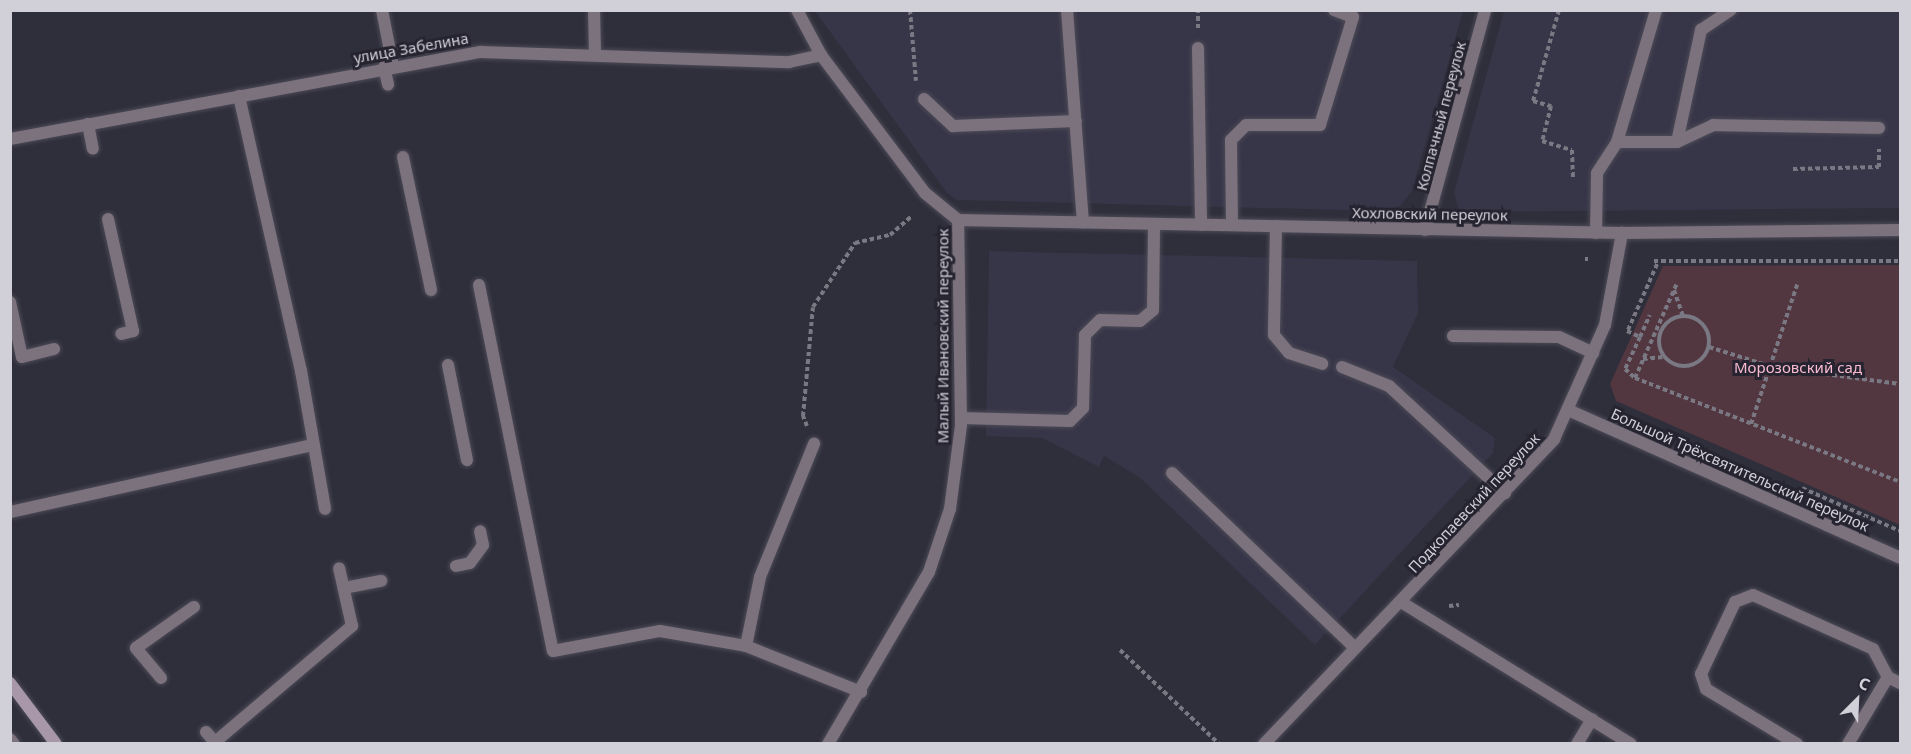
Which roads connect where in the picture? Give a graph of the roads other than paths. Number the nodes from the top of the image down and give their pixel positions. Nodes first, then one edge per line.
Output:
1 (382, 10) edge
2 (594, 10) edge
3 (797, 10) edge
4 (1067, 10) edge
5 (1334, 10) edge
6 (1485, 10) edge
7 (1656, 10) edge
8 (1731, 10) edge
9 (1198, 48) dead end
10 (596, 54) junction
11 (821, 55) junction
12 (388, 66) junction
13 (387, 85) dead end
14 (239, 96) junction
15 (924, 99) road end
16 (1076, 121) junction
17 (88, 124) junction
18 (1879, 128) dead end
19 (10, 139) edge
20 (1677, 141) junction
21 (1617, 142) junction
22 (93, 149) dead end
23 (403, 157) dead end
24 (108, 219) dead end
25 (958, 220) junction
26 (1083, 222) junction
27 (1154, 224) junction
28 (1201, 225) junction
29 (1232, 225) junction
30 (1276, 226) junction
31 (1425, 230) junction
32 (1900, 230) edge
33 (1596, 233) junction
34 (1622, 233) junction
35 (479, 285) dead end
36 (431, 290) dead end
37 (10, 302) edge
38 (121, 334) dead end
39 (1453, 336) dead end
40 (54, 350) dead end
41 (1593, 353) junction
42 (1322, 364) dead end
43 (448, 366) dead end
44 (1342, 367) dead end
45 (1568, 410) junction
46 (961, 418) junction
47 (814, 444) road end
48 (312, 445) junction
49 (467, 460) dead end
50 (1172, 474) dead end
51 (1505, 493) junction
52 (325, 509) dead end
53 (10, 513) edge
54 (480, 531) dead end
55 (1900, 558) edge
56 (456, 566) dead end
57 (339, 568) dead end
58 (381, 581) dead end
59 (344, 588) junction
60 (1401, 602) junction
61 (194, 607) dead end
62 (746, 646) junction
63 (1355, 648) junction
64 (1888, 677) junction
65 (160, 678) dead end
66 (10, 683) edge
67 (1900, 683) edge
68 (861, 692) junction
69 (1592, 719) junction
70 (206, 732) dead end
71 (10, 739) edge
72 (215, 743) edge
73 (14, 744) edge
74 (56, 744) edge
75 (828, 744) edge
76 (1264, 744) edge
77 (1577, 744) edge
78 (1631, 744) edge
79 (1797, 744) edge
80 (1848, 744) edge

1 - 12 street
2 - 10 street
3 - 11 street, Малый Ивановский переулок
4 - 16 street
5 - 29 street
6 - 31 street, Колпачный переулок
7 - 21 street
8 - 20 street
9 - 28 street
10 - 11 street, улица Забелина
10 - 12 street, улица Забелина
11 - 25 street, Малый Ивановский переулок
12 - 13 street
12 - 14 street, улица Забелина
14 - 17 street, улица Забелина
14 - 48 street
15 - 16 street
16 - 26 street
17 - 19 street, улица Забелина
17 - 22 street
18 - 20 street
20 - 21 street
21 - 33 street
23 - 36 street
24 - 38 street
25 - 26 street, Хохловский переулок
25 - 46 street, Малый Ивановский переулок
26 - 27 street, Хохловский переулок
27 - 28 street, Хохловский переулок
27 - 46 street
28 - 29 street, Хохловский переулок
29 - 30 street, Хохловский переулок
30 - 31 street, Хохловский переулок
30 - 42 street
31 - 33 street, Хохловский переулок
32 - 34 street, Хохловский переулок
33 - 34 street, Хохловский переулок
34 - 41 street, Подкопаевский переулок
35 - 62 street
37 - 40 street
39 - 41 street
41 - 45 street, Подкопаевский переулок
43 - 49 street
44 - 51 street
45 - 51 street, Подкопаевский переулок
45 - 55 street, Большой Трёхсвятительский переулок
46 - 68 street, Малый Ивановский переулок
47 - 62 street
48 - 52 street
48 - 53 street
50 - 63 street
51 - 60 street, Подкопаевский переулок
54 - 56 street
57 - 59 street
58 - 59 street
59 - 72 street
60 - 63 street, Подкопаевский переулок
60 - 69 street
61 - 65 street
62 - 68 street
63 - 76 street, Подкопаевский переулок
64 - 67 street
64 - 79 street
64 - 80 street
66 - 74 main road
68 - 75 street, Малый Ивановский переулок
69 - 77 street
69 - 78 street
70 - 72 street
71 - 73 street

